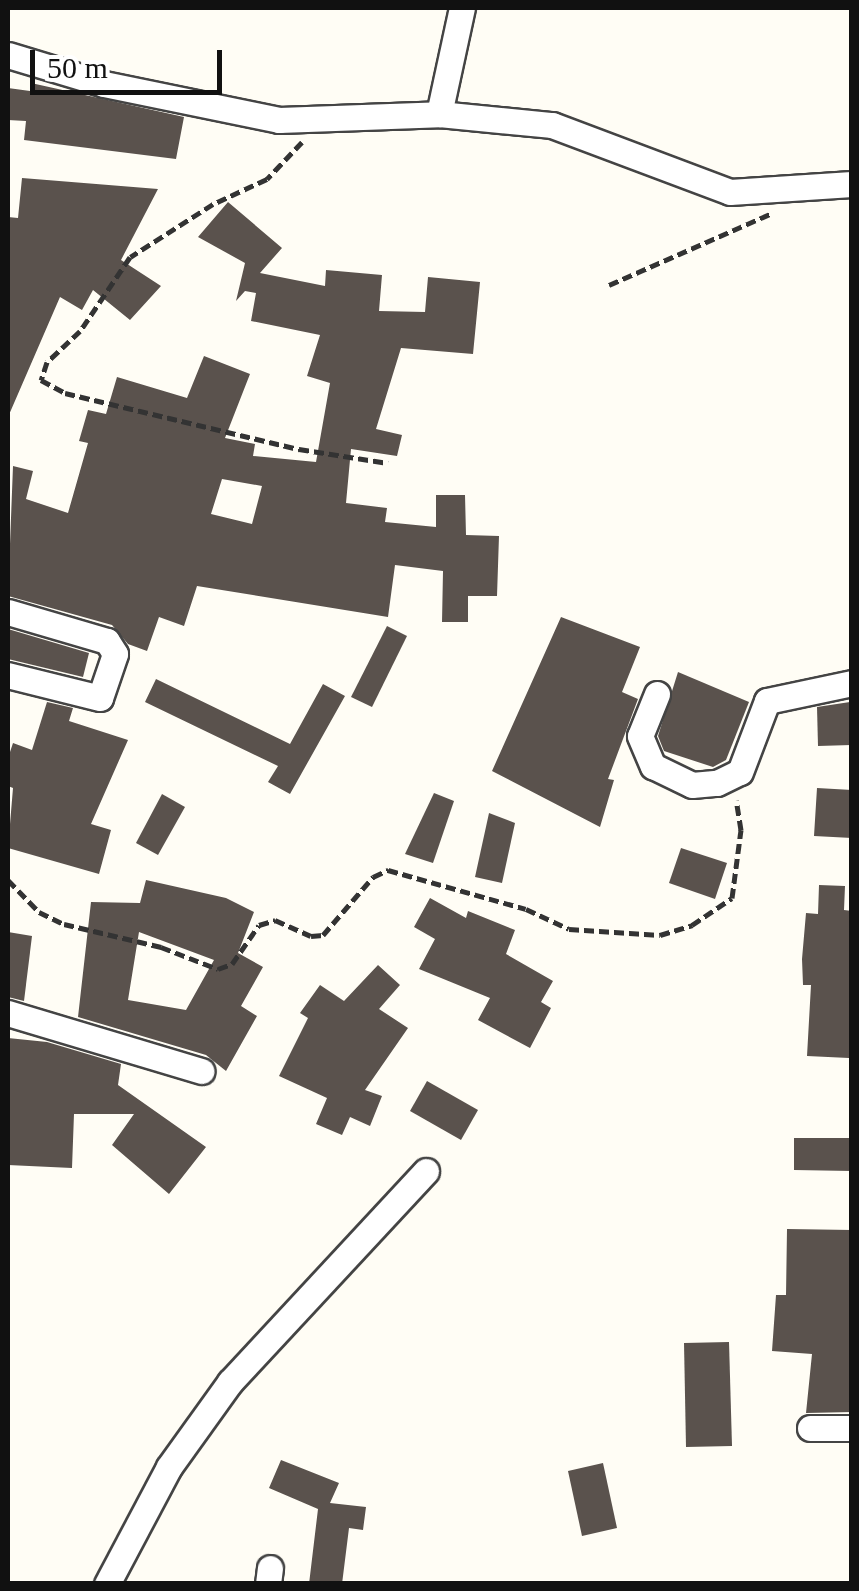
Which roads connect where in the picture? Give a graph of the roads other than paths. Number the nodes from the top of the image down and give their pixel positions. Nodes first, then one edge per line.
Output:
1 (462, 8) edge
2 (8, 55) edge
3 (439, 114) junction
4 (852, 184) edge
5 (8, 612) edge
6 (8, 675) edge
7 (852, 684) edge
8 (656, 694) dead end
9 (8, 1012) edge
10 (201, 1071) dead end
11 (426, 1171) dead end
12 (810, 1428) dead end
13 (852, 1428) edge
14 (107, 1584) edge

1 - 3 street
2 - 3 street
3 - 4 street
5 - 6 street
7 - 8 street
9 - 10 street
11 - 14 street
12 - 13 street

